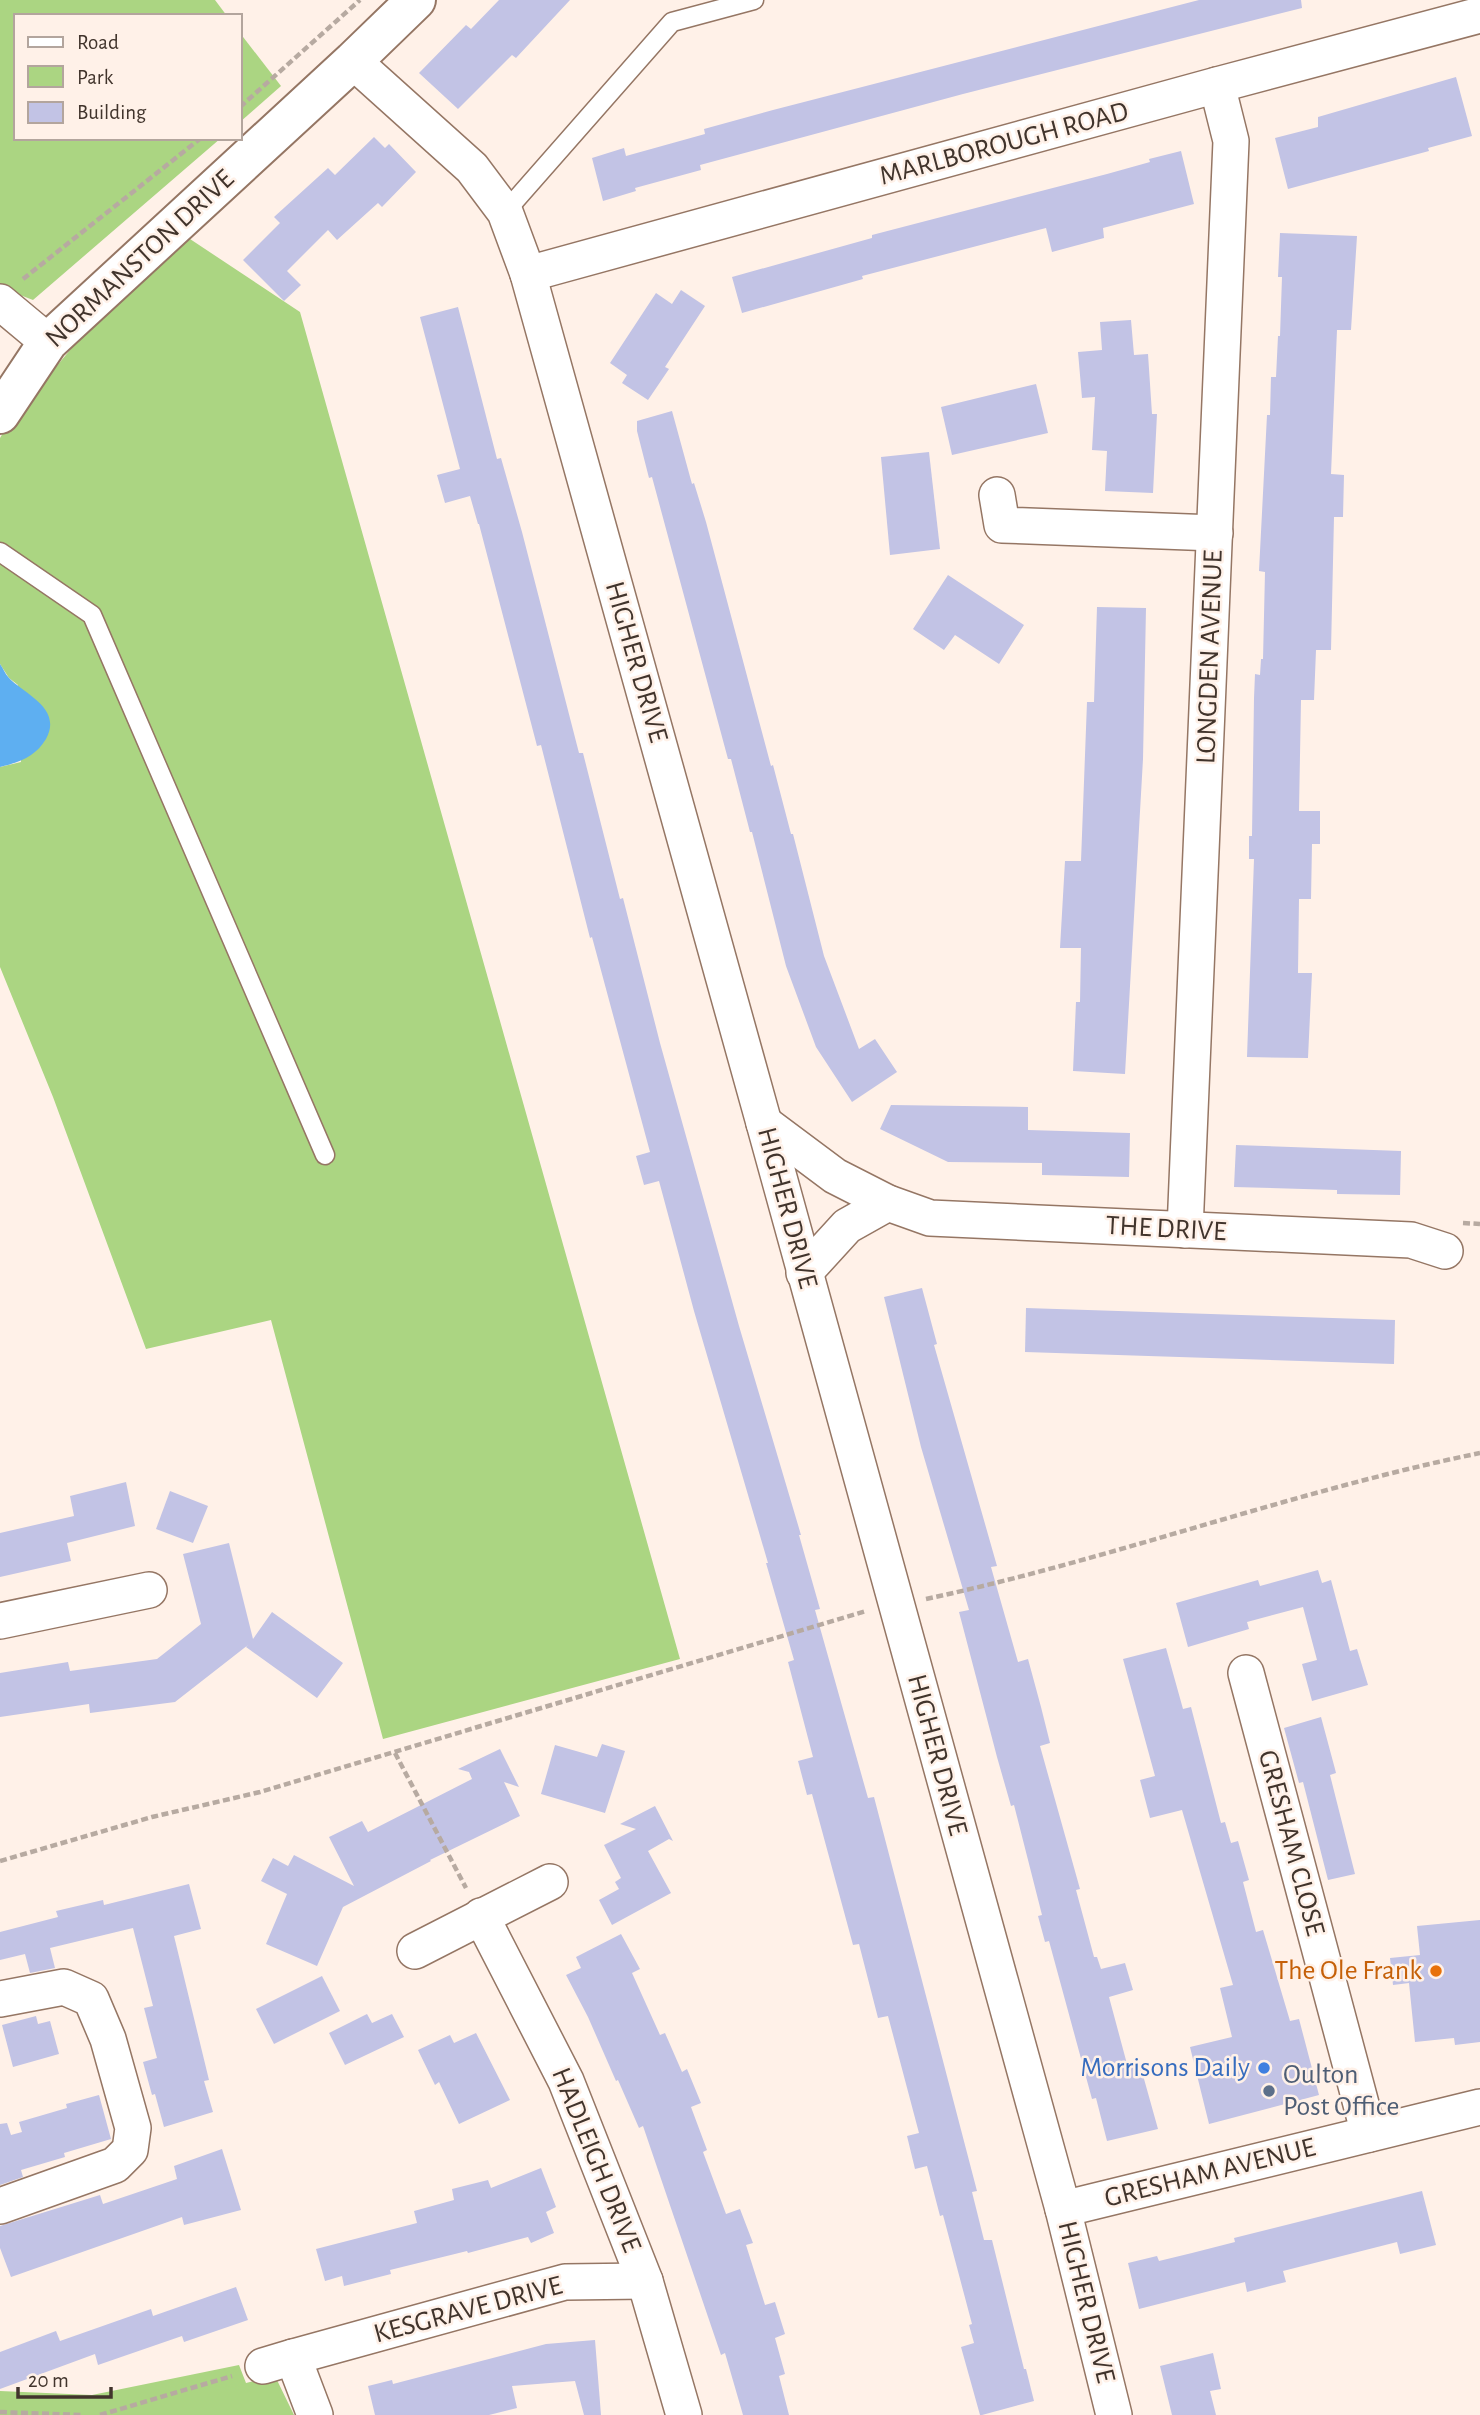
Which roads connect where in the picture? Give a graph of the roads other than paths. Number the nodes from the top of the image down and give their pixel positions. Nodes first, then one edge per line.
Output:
1 (416, 0) edge
2 (754, 0) edge
3 (1480, 16) edge
4 (353, 61) junction
5 (1217, 85) junction
6 (505, 212) junction
7 (528, 274) junction
8 (11, 291) edge
9 (48, 342) junction
10 (0, 414) edge
11 (997, 495) dead end
12 (1215, 533) junction
13 (0, 552) edge
14 (764, 1122) junction
15 (325, 1155) dead end
16 (888, 1203) junction
17 (1185, 1230) junction
18 (1446, 1251) dead end
19 (804, 1273) junction
20 (149, 1590) dead end
21 (0, 1621) edge
22 (1246, 1673) dead end
23 (550, 1882) dead end
24 (481, 1916) junction
25 (415, 1951) dead end
26 (0, 1998) edge
27 (1480, 2107) edge
28 (1369, 2134) junction
29 (0, 2206) edge
30 (1063, 2209) junction
31 (645, 2281) junction
32 (315, 2415) edge
33 (684, 2415) edge
34 (1114, 2415) edge

1 - 4 highway, NORMANSTON DRIVE
2 - 6 lane
3 - 5 street, MARLBOROUGH ROAD
4 - 6 street, HIGHER DRIVE
4 - 9 highway, NORMANSTON DRIVE
5 - 7 street, MARLBOROUGH ROAD
5 - 12 street, LONGDEN AVENUE
6 - 7 street, HIGHER DRIVE
7 - 14 street, HIGHER DRIVE
8 - 9 street
9 - 10 highway, NORMANSTON DRIVE
11 - 12 street
12 - 17 street, LONGDEN AVENUE
13 - 15 lane
14 - 16 street, THE DRIVE
14 - 19 street, HIGHER DRIVE
16 - 17 street, THE DRIVE
16 - 19 street
17 - 18 street, THE DRIVE
19 - 30 street, HIGHER DRIVE
20 - 21 street
22 - 28 street, GRESHAM CLOSE
23 - 24 street
24 - 25 street
24 - 31 street, HADLEIGH DRIVE
26 - 29 street
27 - 28 street, GRESHAM AVENUE
28 - 30 street, GRESHAM AVENUE
30 - 34 street, HIGHER DRIVE
31 - 32 street, KESGRAVE DRIVE
31 - 33 street, HADLEIGH DRIVE

